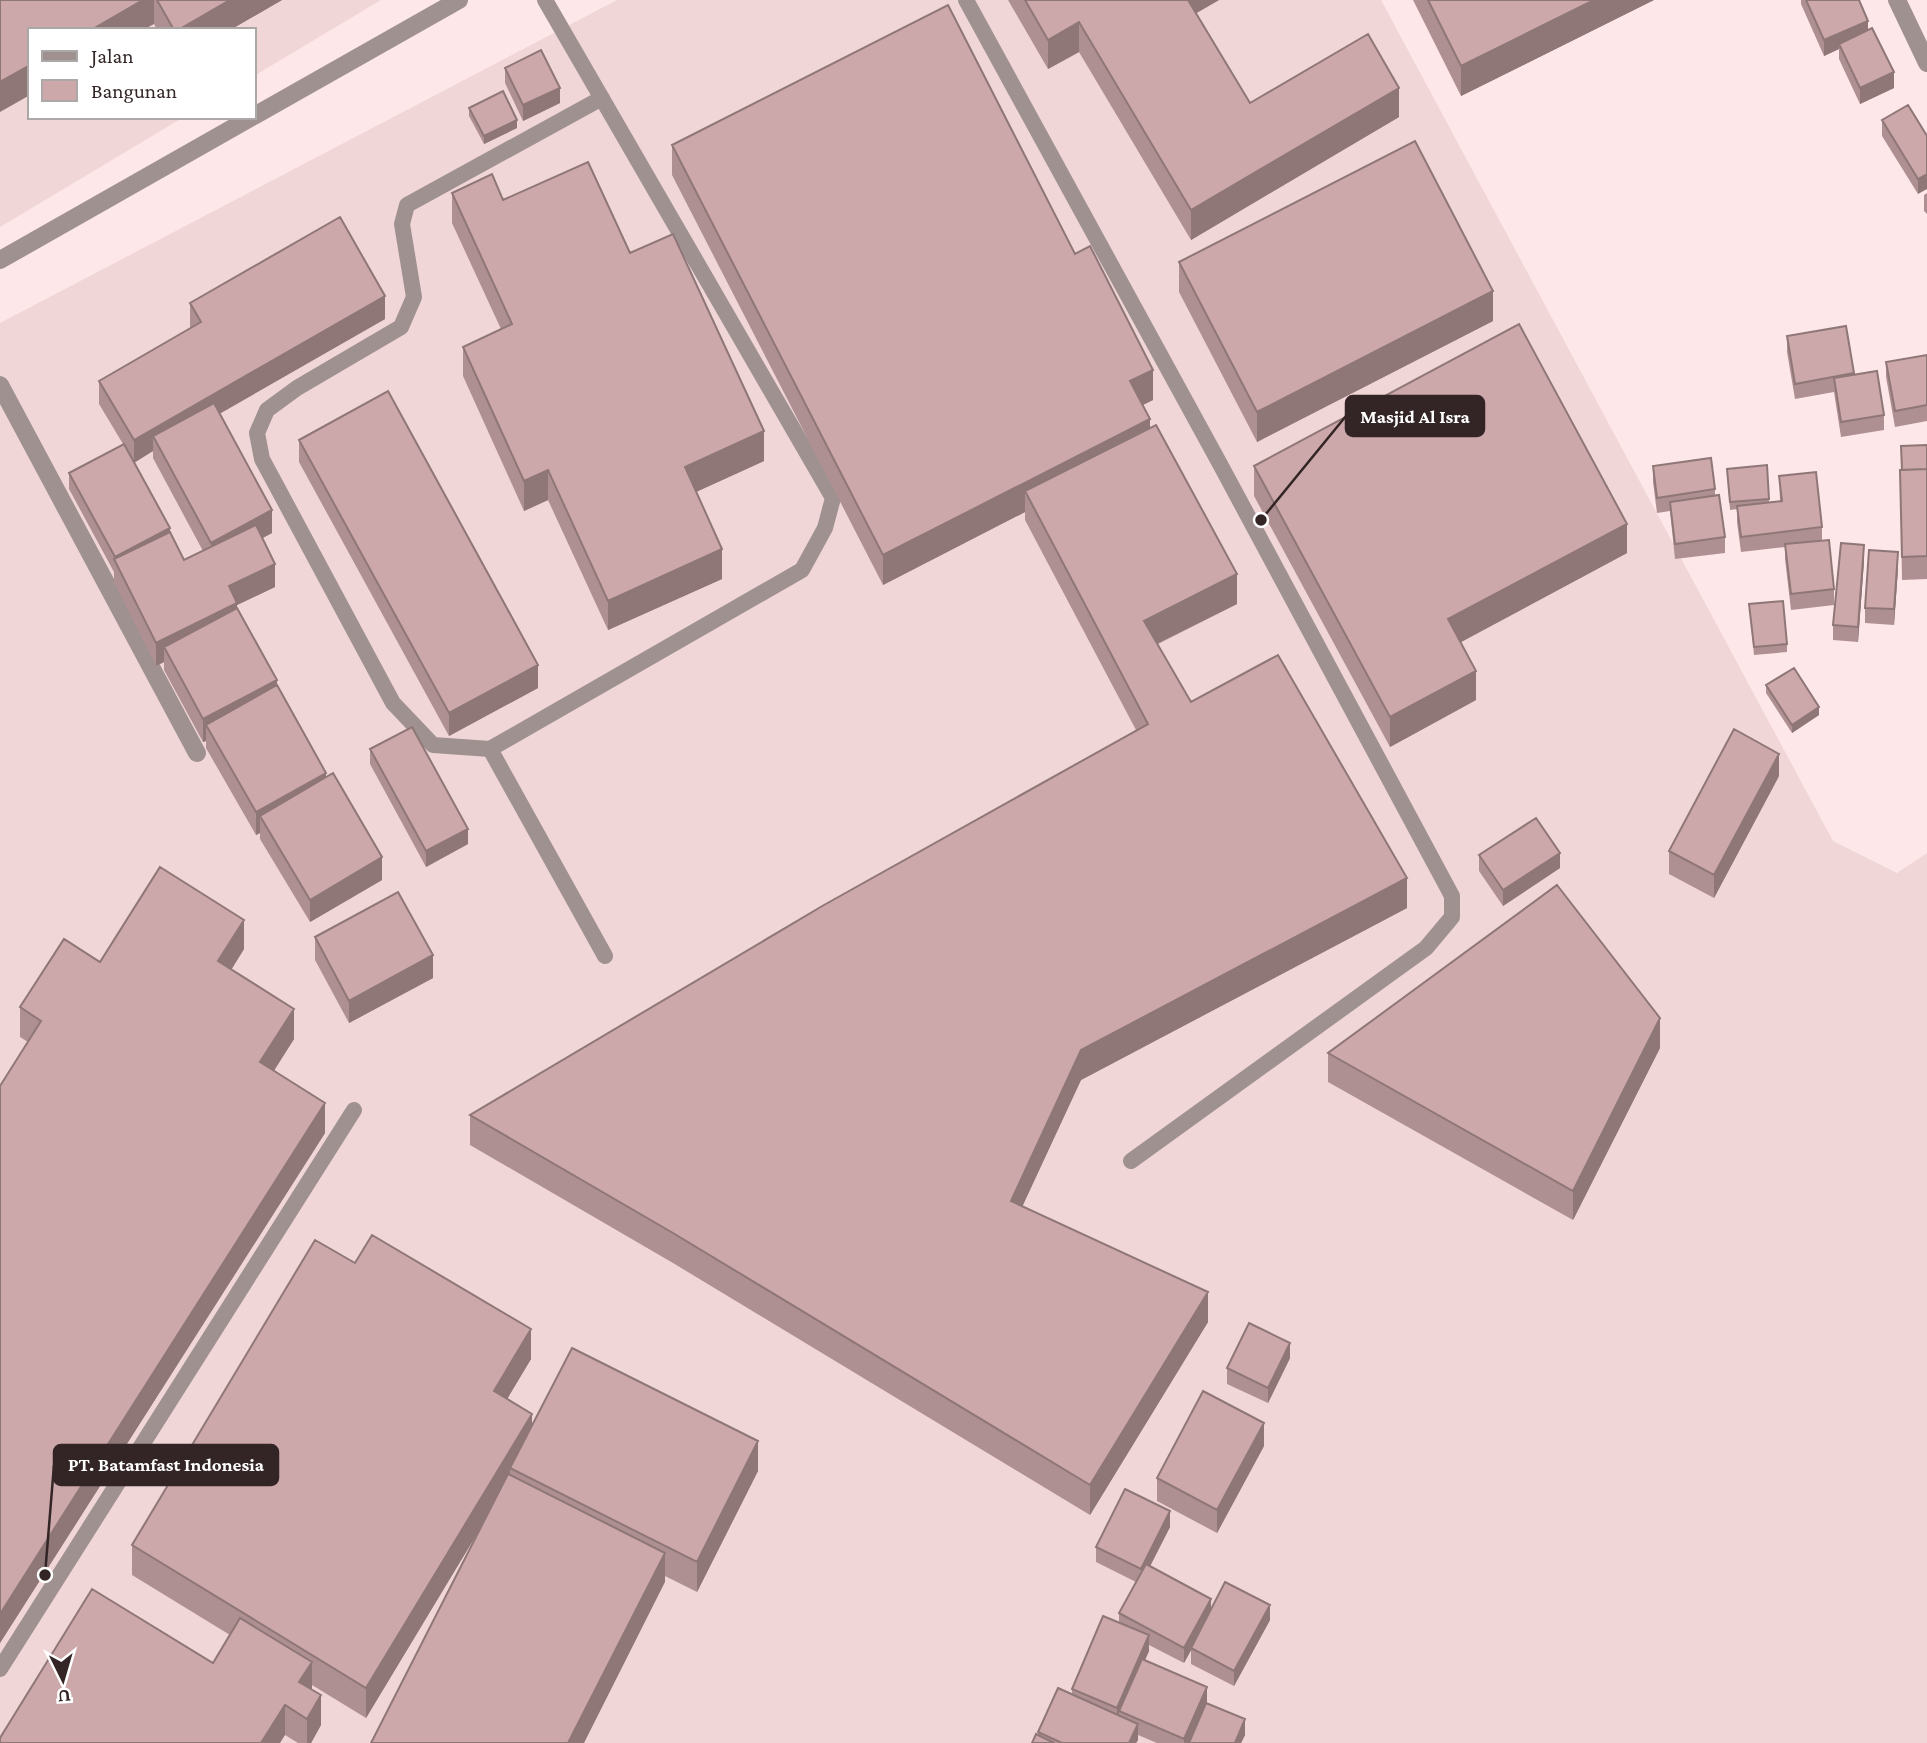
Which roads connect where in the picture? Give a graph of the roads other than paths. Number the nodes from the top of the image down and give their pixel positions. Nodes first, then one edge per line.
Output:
1 (458, 0) edge
2 (545, 0) edge
3 (966, 0) edge
4 (1897, 0) edge
5 (1927, 63) edge
6 (602, 98) junction
7 (256, 115) edge
8 (249, 119) edge
9 (0, 260) edge
10 (0, 385) edge
11 (490, 749) junction
12 (197, 753) dead end
13 (605, 956) dead end
14 (355, 1110) dead end
15 (1131, 1161) dead end
16 (0, 1668) edge

1 - 7 street
2 - 6 lane
3 - 15 lane
4 - 5 street
6 - 11 lane
6 - 11 lane
8 - 9 street
10 - 12 street
11 - 13 lane
14 - 16 lane

